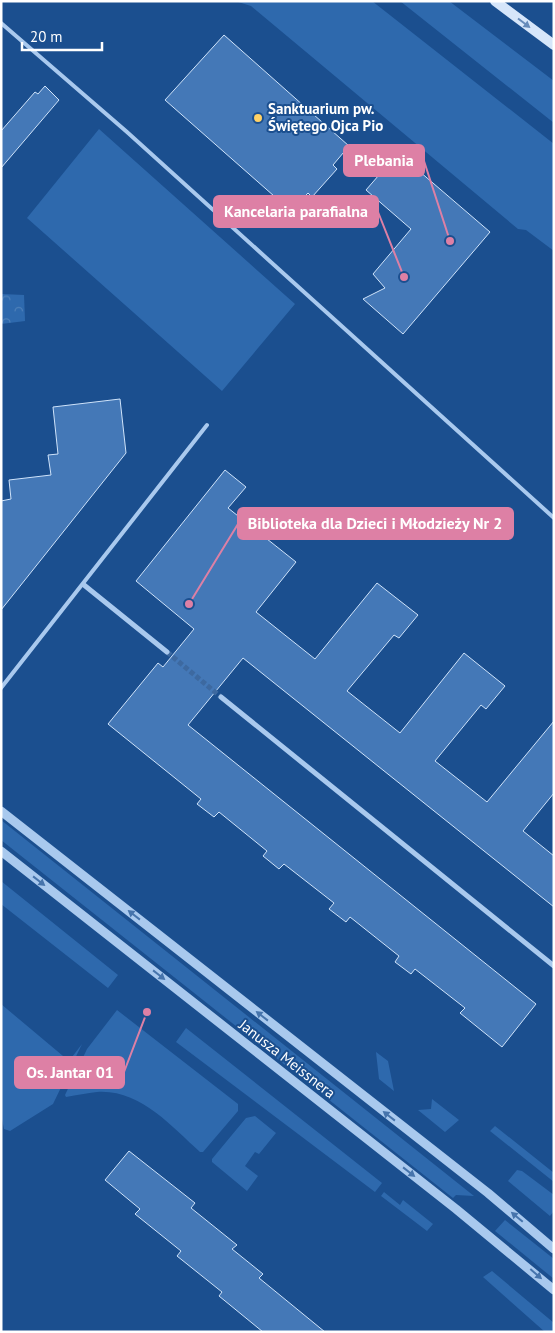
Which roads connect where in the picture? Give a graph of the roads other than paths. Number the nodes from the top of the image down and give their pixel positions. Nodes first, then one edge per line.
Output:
1 (495, 1) edge
2 (1, 23) edge
3 (554, 45) edge
4 (207, 425) dead end
5 (554, 518) edge
6 (84, 585) junction
7 (167, 652) tunnel mouth
8 (2, 687) edge
9 (221, 697) tunnel mouth
10 (1, 810) edge
11 (1, 851) edge
12 (554, 966) edge
13 (554, 1249) edge
14 (554, 1290) edge

1 -> 3 main road
2 - 5 lane
4 - 6 lane
6 - 7 street
6 - 8 lane
9 - 12 street
13 -> 10 street, Janusza Meissnera
11 -> 14 street, Janusza Meissnera

